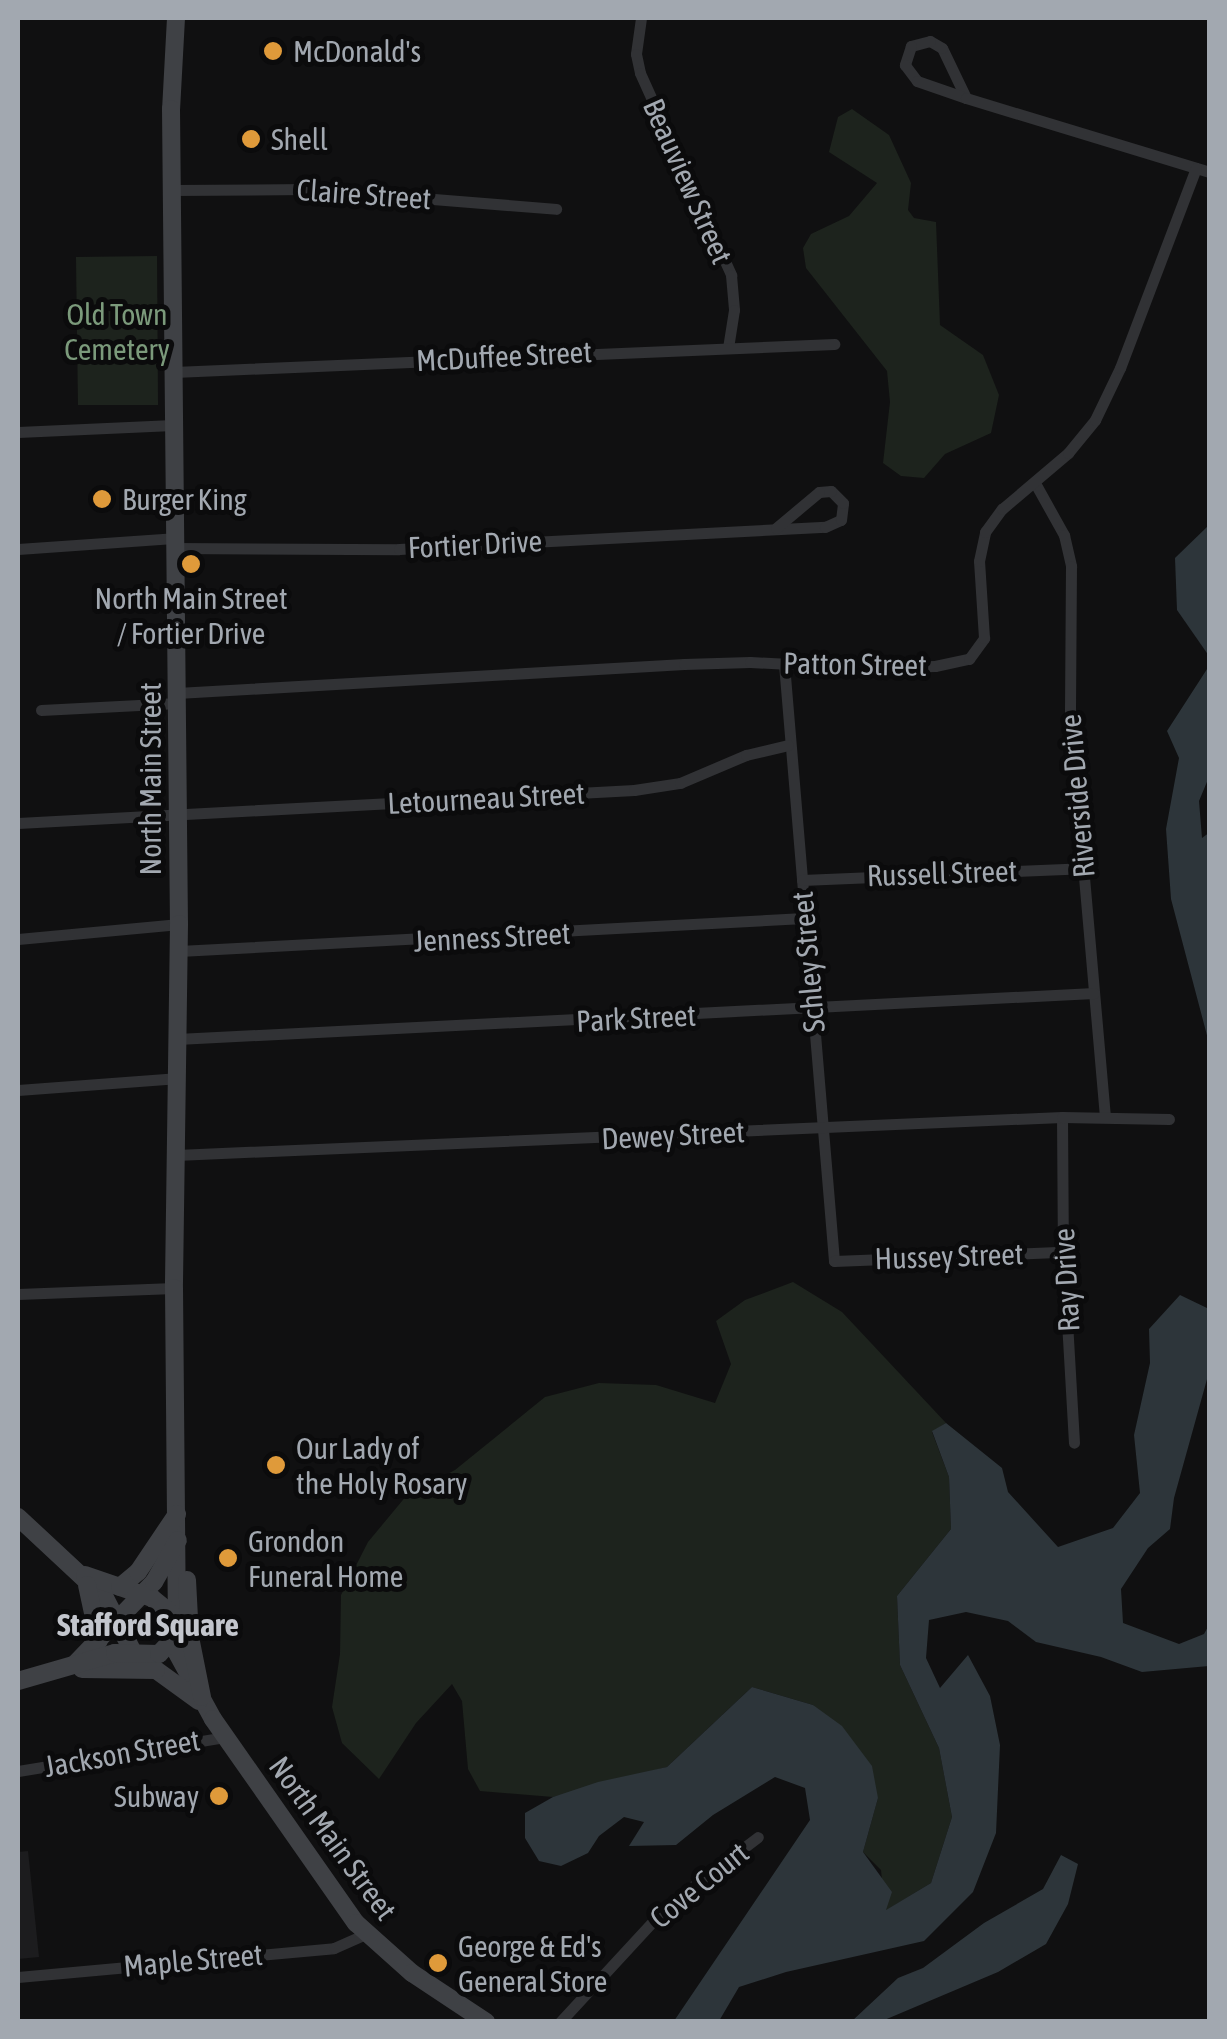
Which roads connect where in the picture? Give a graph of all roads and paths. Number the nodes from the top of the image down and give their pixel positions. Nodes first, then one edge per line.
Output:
1 (176, 18) edge
2 (641, 18) edge
3 (966, 98) junction
4 (1196, 168) junction
5 (1210, 172) edge
6 (172, 190) junction
7 (556, 208) dead end
8 (834, 344) dead end
9 (728, 346) junction
10 (174, 372) junction
11 (173, 425) junction
12 (18, 432) edge
13 (1035, 483) junction
14 (776, 528) junction
15 (174, 543) junction
16 (18, 549) edge
17 (784, 664) junction
18 (178, 698) junction
19 (41, 710) dead end
20 (788, 745) junction
21 (177, 813) junction
22 (18, 822) edge
23 (1083, 868) junction
24 (802, 880) junction
25 (804, 918) junction
26 (179, 924) junction
27 (18, 938) edge
28 (179, 951) junction
29 (1094, 994) junction
30 (811, 1010) junction
31 (178, 1039) junction
32 (176, 1078) junction
33 (18, 1090) edge
34 (1105, 1116) junction
35 (1062, 1118) junction
36 (1169, 1118) dead end
37 (823, 1128) junction
38 (176, 1156) junction
39 (1063, 1252) junction
40 (834, 1261) joint
41 (174, 1288) junction
42 (18, 1294) edge
43 (1074, 1443) dead end
44 (177, 1514) junction
45 (18, 1516) edge
46 (178, 1540) junction
47 (81, 1579) junction
48 (120, 1587) junction
49 (141, 1597) junction
50 (174, 1616) junction
51 (119, 1620) junction
52 (175, 1637) junction
53 (98, 1641) junction
54 (134, 1654) junction
55 (72, 1668) junction
56 (156, 1670) junction
57 (18, 1681) edge
58 (202, 1703) junction
59 (226, 1737) junction
60 (18, 1771) edge
61 (758, 1838) dead end
62 (365, 1934) junction
63 (18, 1976) edge
64 (486, 2022) edge
65 (560, 2022) edge

1 - 6 main road, North Main Street
2 - 9 street, Beauview Street
3 - 3 street
3 - 4 street
4 - 5 street
4 - 13 street, Patton Street
6 - 7 street, Claire Street
6 - 10 main road, North Main Street
8 - 9 street, McDuffee Street
9 - 10 street, McDuffee Street
10 - 11 main road, North Main Street
11 - 12 street
11 - 15 main road, North Main Street
13 - 17 street, Patton Street
13 - 23 street, Riverside Drive
14 - 14 street, Fortier Drive
14 - 15 street, Fortier Drive
15 - 16 street, Fortier Drive
15 - 18 main road, North Main Street
17 - 18 street, Patton Street
17 - 20 street, Schley Street
18 - 19 street, Patton Street
18 - 21 main road, North Main Street
20 - 21 street, Letourneau Street
20 - 24 street, Schley Street
21 - 22 street, Letourneau Street
21 - 26 main road, North Main Street
23 - 24 street, Russell Street
23 - 29 street, Riverside Drive
24 - 25 street, Schley Street
25 - 28 street, Jenness Street
25 - 30 street, Schley Street
26 - 27 street
26 - 28 main road, North Main Street
28 - 31 main road, North Main Street
29 - 30 street, Park Street
29 - 34 street, Riverside Drive
30 - 31 street, Park Street
30 - 37 street, Schley Street
31 - 32 main road, North Main Street
32 - 33 street
32 - 38 main road, North Main Street
34 - 35 street, Dewey Street
34 - 36 street, Dewey Street
35 - 37 street, Dewey Street
35 - 39 street, Ray Drive
37 - 38 street, Dewey Street
37 - 40 street, Schley Street
38 - 41 main road, North Main Street
39 - 40 street, Hussey Street
39 - 43 street, Ray Drive
41 - 42 street
41 - 44 main road, North Main Street
44 - 46 main road, North Main Street
44 - 48 main road
45 - 47 main road
46 - 49 main road
46 - 50 main road, North Main Street
46 - 58 main road, North Main Street
47 - 48 main road
47 - 51 main road
47 - 53 main road
48 - 49 main road
49 - 50 main road
49 - 51 main road
50 - 52 main road
51 - 53 main road
51 - 54 main road
52 - 54 main road
52 - 58 main road, North Main Street
53 - 55 main road
54 - 55 main road
54 - 56 main road, North Main Street
55 - 56 main road
55 - 57 main road
56 - 58 main road, North Main Street
58 - 59 main road, North Main Street
59 - 60 street, Jackson Street
59 - 62 main road, North Main Street
61 - 65 street, Cove Court
62 - 63 street, Maple Street
62 - 64 main road, North Main Street

